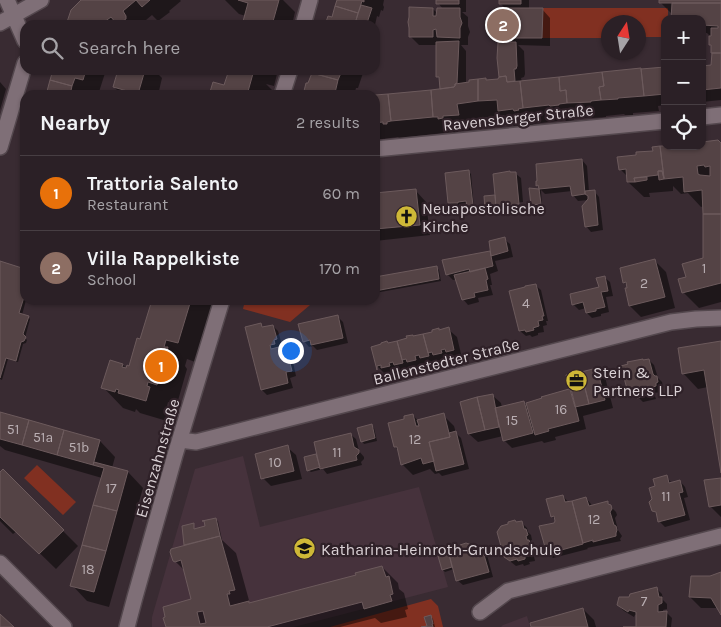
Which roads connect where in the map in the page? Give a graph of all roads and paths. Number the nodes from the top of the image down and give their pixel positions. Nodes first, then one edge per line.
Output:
1 (7, 0) edge
2 (41, 0) edge
3 (310, 0) edge
4 (14, 16) junction
5 (304, 20) edge
6 (0, 23) edge
7 (20, 30) edge
8 (21, 75) edge
9 (288, 75) edge
10 (284, 90) edge
11 (721, 115) edge
12 (706, 117) edge
13 (661, 121) edge
14 (0, 147) edge
15 (380, 149) edge
16 (220, 305) edge
17 (721, 318) edge
18 (180, 440) junction
19 (721, 536) edge
20 (0, 563) edge
21 (480, 612) dead end
22 (64, 627) edge
23 (127, 627) edge

1 - 4 street
2 - 4 street
3 - 5 street
4 - 6 street
4 - 7 street
8 - 14 street
9 - 10 street
11 - 12 street
13 - 15 street, Ravensberger Straße
16 - 18 street, Eisenzahnstraße
17 - 18 street, Ballenstedter Straße
18 - 23 street, Eisenzahnstraße
19 - 21 street
20 - 22 street

